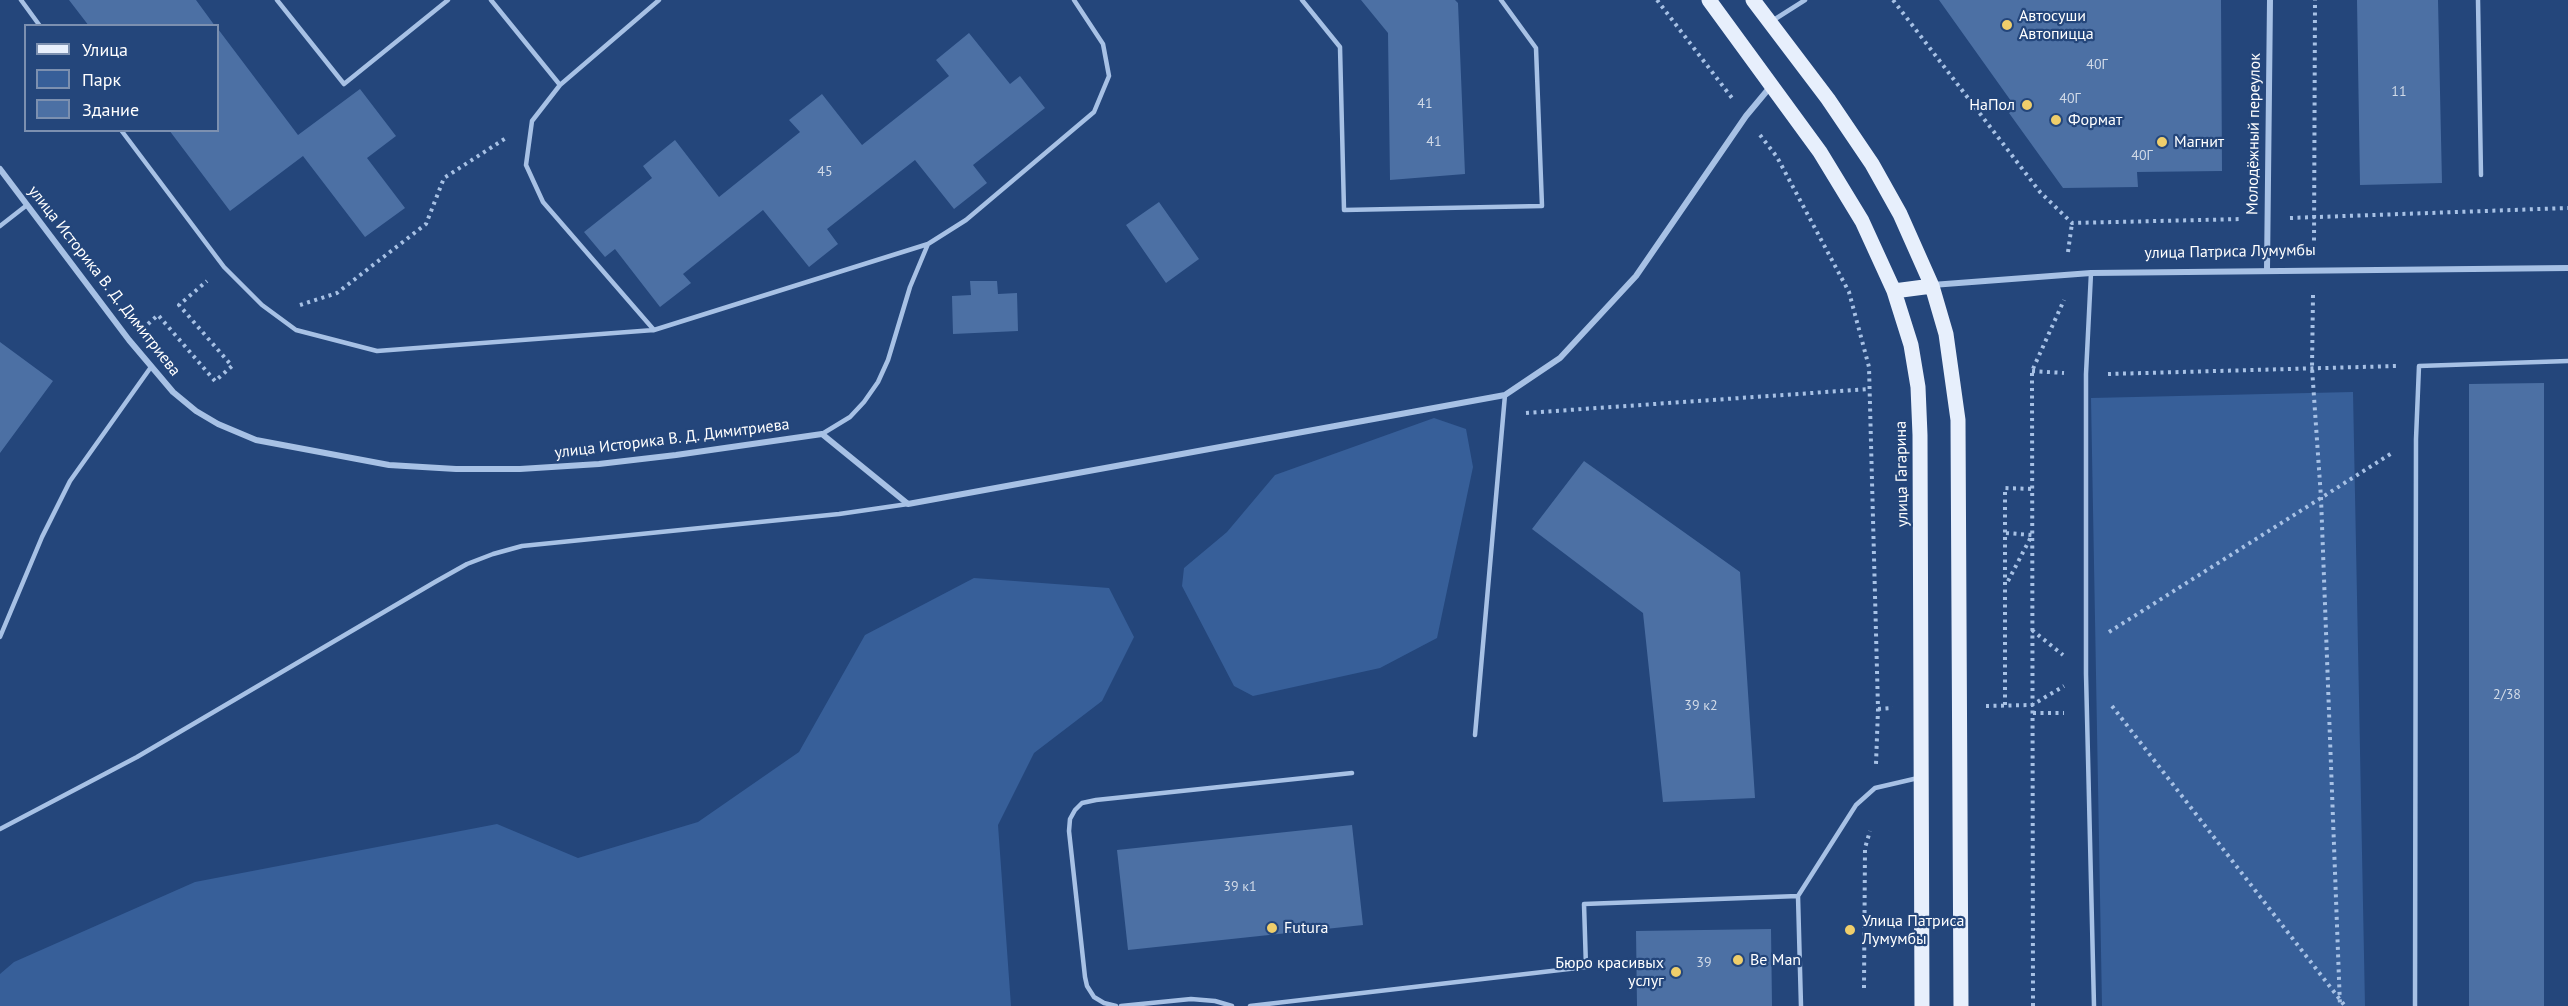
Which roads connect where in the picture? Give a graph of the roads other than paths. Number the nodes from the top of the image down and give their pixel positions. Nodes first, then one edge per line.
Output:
1 (21, 0) edge
2 (277, 0) edge
3 (448, 0) edge
4 (491, 0) edge
5 (659, 0) edge
6 (1074, 0) edge
7 (1302, 0) edge
8 (1501, 0) edge
9 (1709, 0) edge
10 (1753, 0) edge
11 (1804, 0) edge
12 (2270, 0) edge
13 (2478, 0) edge
14 (1770, 22) junction
15 (39, 24) edge
16 (1772, 84) junction
17 (560, 85) junction
18 (123, 132) edge
19 (0, 169) edge
20 (2481, 175) dead end
21 (27, 205) junction
22 (0, 226) edge
23 (928, 244) junction
24 (2568, 268) edge
25 (2267, 269) junction
26 (2091, 273) junction
27 (1932, 286) junction
28 (1894, 291) junction
29 (654, 330) junction
30 (2568, 361) edge
31 (151, 367) junction
32 (1505, 395) junction
33 (822, 434) junction
34 (908, 504) junction
35 (0, 637) edge
36 (1475, 735) dead end
37 (1352, 772) dead end
38 (1921, 778) junction
39 (0, 829) edge
40 (1798, 896) junction
41 (1119, 1006) edge
42 (1232, 1006) edge
43 (1250, 1006) edge
44 (1801, 1006) edge
45 (1922, 1006) edge
46 (1961, 1006) edge
47 (2094, 1006) edge
48 (2415, 1006) edge

1 - 15 lane
2 - 3 lane
4 - 17 lane
5 - 17 lane
6 - 23 lane
7 - 8 lane
9 - 16 main road, улица Гагарина
10 - 14 main road
11 - 14 lane
12 - 25 street, Молодёжный переулок
13 - 20 lane
14 - 27 main road
16 - 28 main road, улица Гагарина
16 - 32 street
17 - 29 lane
18 - 29 lane
19 - 21 street, улица Историка В. Д. Димитриева
21 - 22 lane
21 - 31 street, улица Историка В. Д. Димитриева
23 - 29 lane
23 - 33 lane
24 - 25 street, улица Патриса Лумумбы
25 - 26 street, улица Патриса Лумумбы
26 - 27 street, улица Патриса Лумумбы
26 - 47 lane
27 - 28 main road, улица Патриса Лумумбы
27 - 46 main road
28 - 38 main road, улица Гагарина
30 - 48 lane
31 - 33 street, улица Историка В. Д. Димитриева
31 - 35 lane
32 - 34 street
32 - 36 lane
33 - 34 street
34 - 39 lane
37 - 41 lane
38 - 40 lane
38 - 45 main road, улица Гагарина
40 - 43 lane
40 - 44 lane
41 - 42 lane

